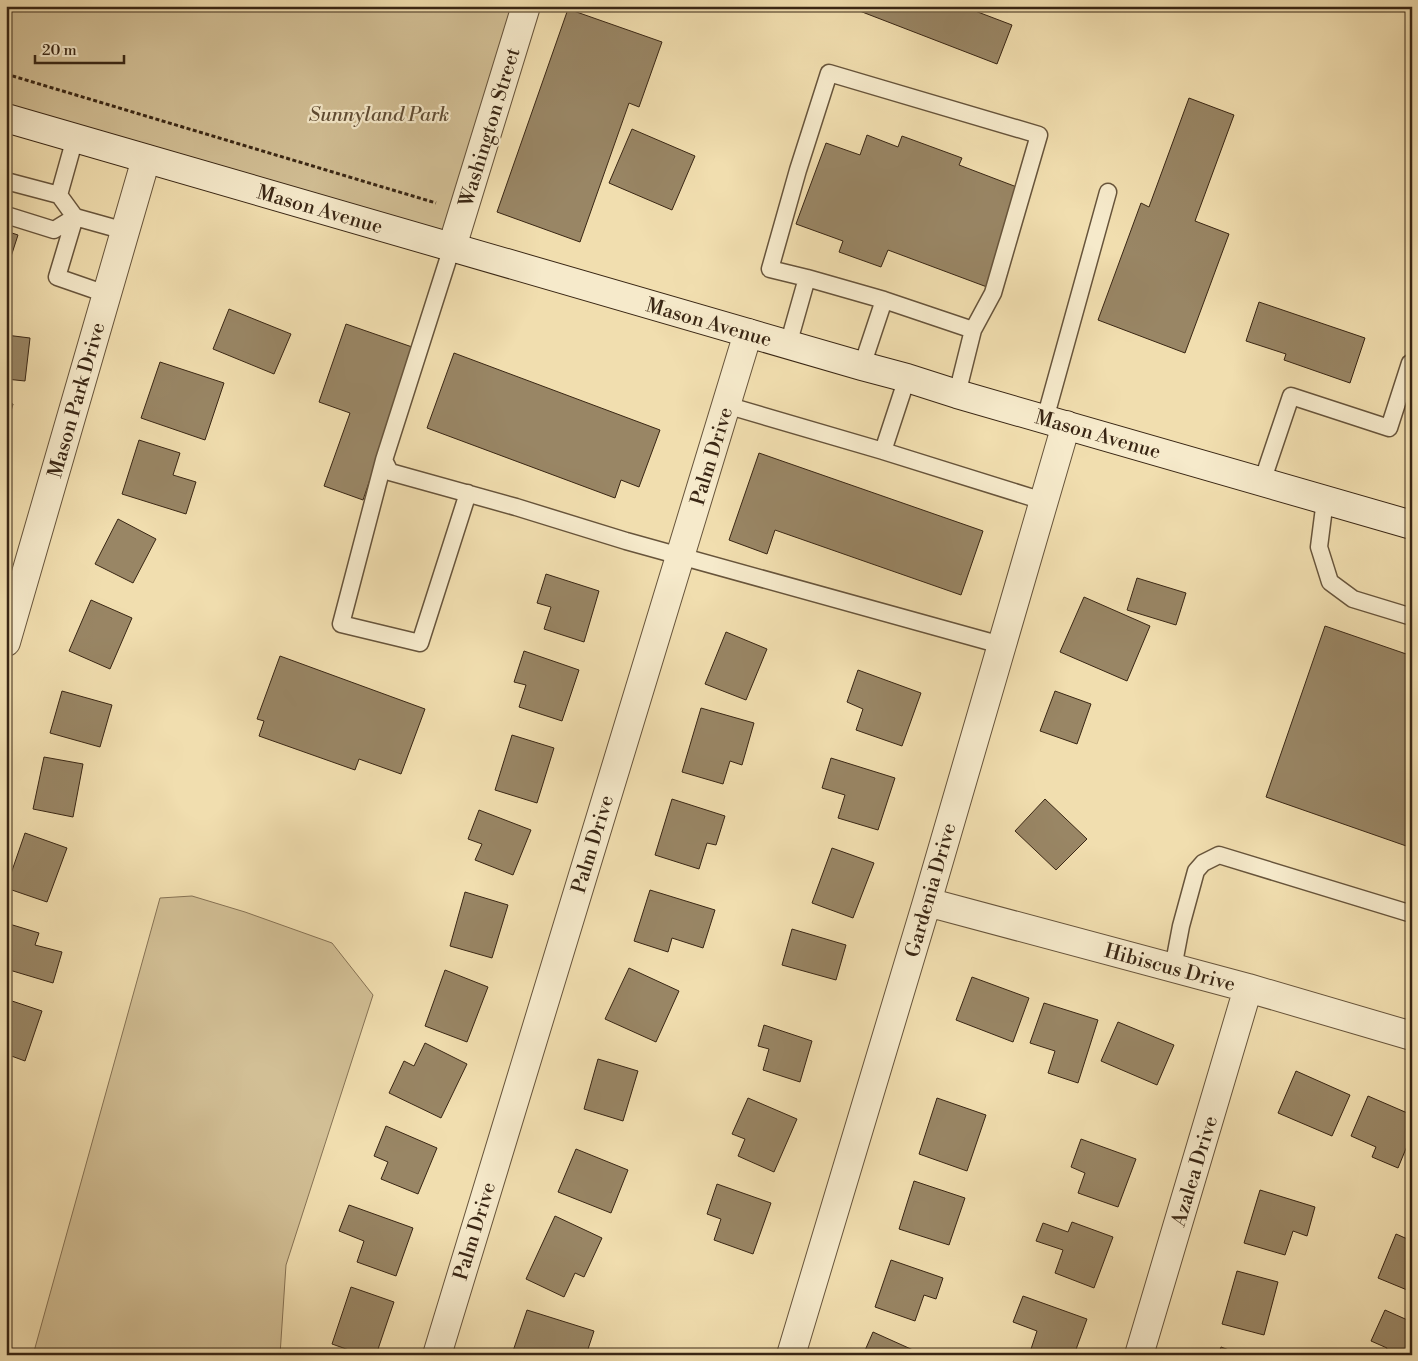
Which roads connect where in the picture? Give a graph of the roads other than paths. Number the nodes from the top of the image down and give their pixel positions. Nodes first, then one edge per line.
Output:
1 (526, 6) edge
2 (6, 118) edge
3 (75, 138) junction
4 (146, 159) junction
5 (6, 180) edge
6 (1108, 192) dead end
7 (59, 195) junction
8 (6, 215) edge
9 (75, 217) junction
10 (125, 231) junction
11 (452, 247) junction
12 (807, 278) junction
13 (106, 294) junction
14 (884, 300) junction
15 (973, 330) junction
16 (748, 333) junction
17 (788, 345) junction
18 (1410, 363) dead end
19 (862, 366) junction
20 (907, 378) junction
21 (957, 394) junction
22 (726, 405) junction
23 (1055, 422) junction
24 (883, 451) junction
25 (384, 460) junction
26 (1262, 482) junction
27 (468, 493) junction
28 (1325, 500) junction
29 (1043, 501) junction
30 (1412, 525) edge
31 (680, 555) junction
32 (1412, 617) edge
33 (6, 642) edge
34 (1001, 645) junction
35 (927, 902) junction
36 (1412, 914) edge
37 (1174, 968) junction
38 (1248, 988) junction
39 (1412, 1036) edge
40 (437, 1355) edge
41 (791, 1355) edge
42 (1139, 1355) edge

1 - 11 street, Washington Street
2 - 3 street, Mason Avenue
3 - 4 street, Mason Avenue
3 - 7 lane
4 - 10 street, Mason Park Drive
4 - 11 street, Mason Avenue
5 - 7 lane
6 - 23 lane
7 - 9 lane
8 - 9 lane
9 - 10 lane
9 - 13 lane
10 - 13 street, Mason Park Drive
11 - 16 street, Mason Avenue
11 - 25 lane
12 - 14 lane
12 - 15 lane
12 - 17 lane
13 - 33 street, Mason Park Drive
14 - 15 lane
14 - 19 lane
15 - 21 lane
16 - 17 street, Mason Avenue
16 - 22 street, Palm Drive
17 - 19 street, Mason Avenue
18 - 26 lane
19 - 20 street, Mason Avenue
20 - 21 street, Mason Avenue
20 - 24 lane
21 - 23 street, Mason Avenue
22 - 24 lane
22 - 31 street, Palm Drive
23 - 26 street, Mason Avenue
23 - 29 street, Gardenia Drive
24 - 29 lane
25 - 27 lane
25 - 27 lane
26 - 28 street, Mason Avenue
27 - 31 lane
28 - 30 street, Mason Avenue
28 - 32 lane
29 - 34 street, Gardenia Drive
31 - 34 lane
31 - 40 street, Palm Drive
34 - 35 street, Gardenia Drive
35 - 37 street, Hibiscus Drive
35 - 41 street, Gardenia Drive
36 - 37 lane
37 - 38 street, Hibiscus Drive
38 - 39 street, Hibiscus Drive
38 - 42 street, Azalea Drive

